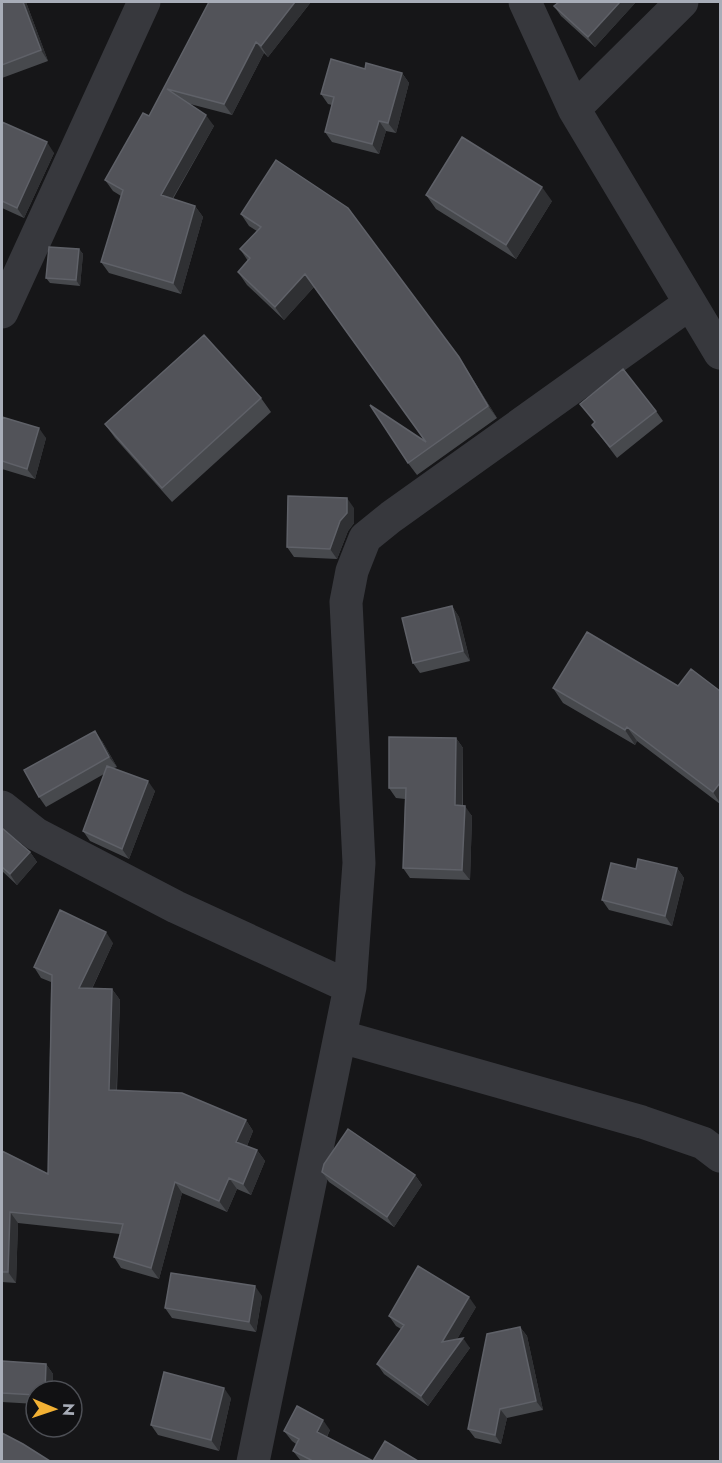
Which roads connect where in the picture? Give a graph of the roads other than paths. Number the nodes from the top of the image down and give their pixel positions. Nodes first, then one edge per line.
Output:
1 (144, 2) edge
2 (525, 2) edge
3 (682, 2) edge
4 (574, 109) junction
5 (689, 304) junction
6 (2, 312) edge
7 (720, 353) edge
8 (2, 807) edge
9 (350, 987) junction
10 (342, 1037) junction
11 (720, 1156) edge
12 (253, 1461) edge

1 - 6 street
2 - 4 street
3 - 4 street
4 - 5 street
5 - 7 street
5 - 9 street
8 - 9 street
9 - 10 street
10 - 11 street
10 - 12 street

